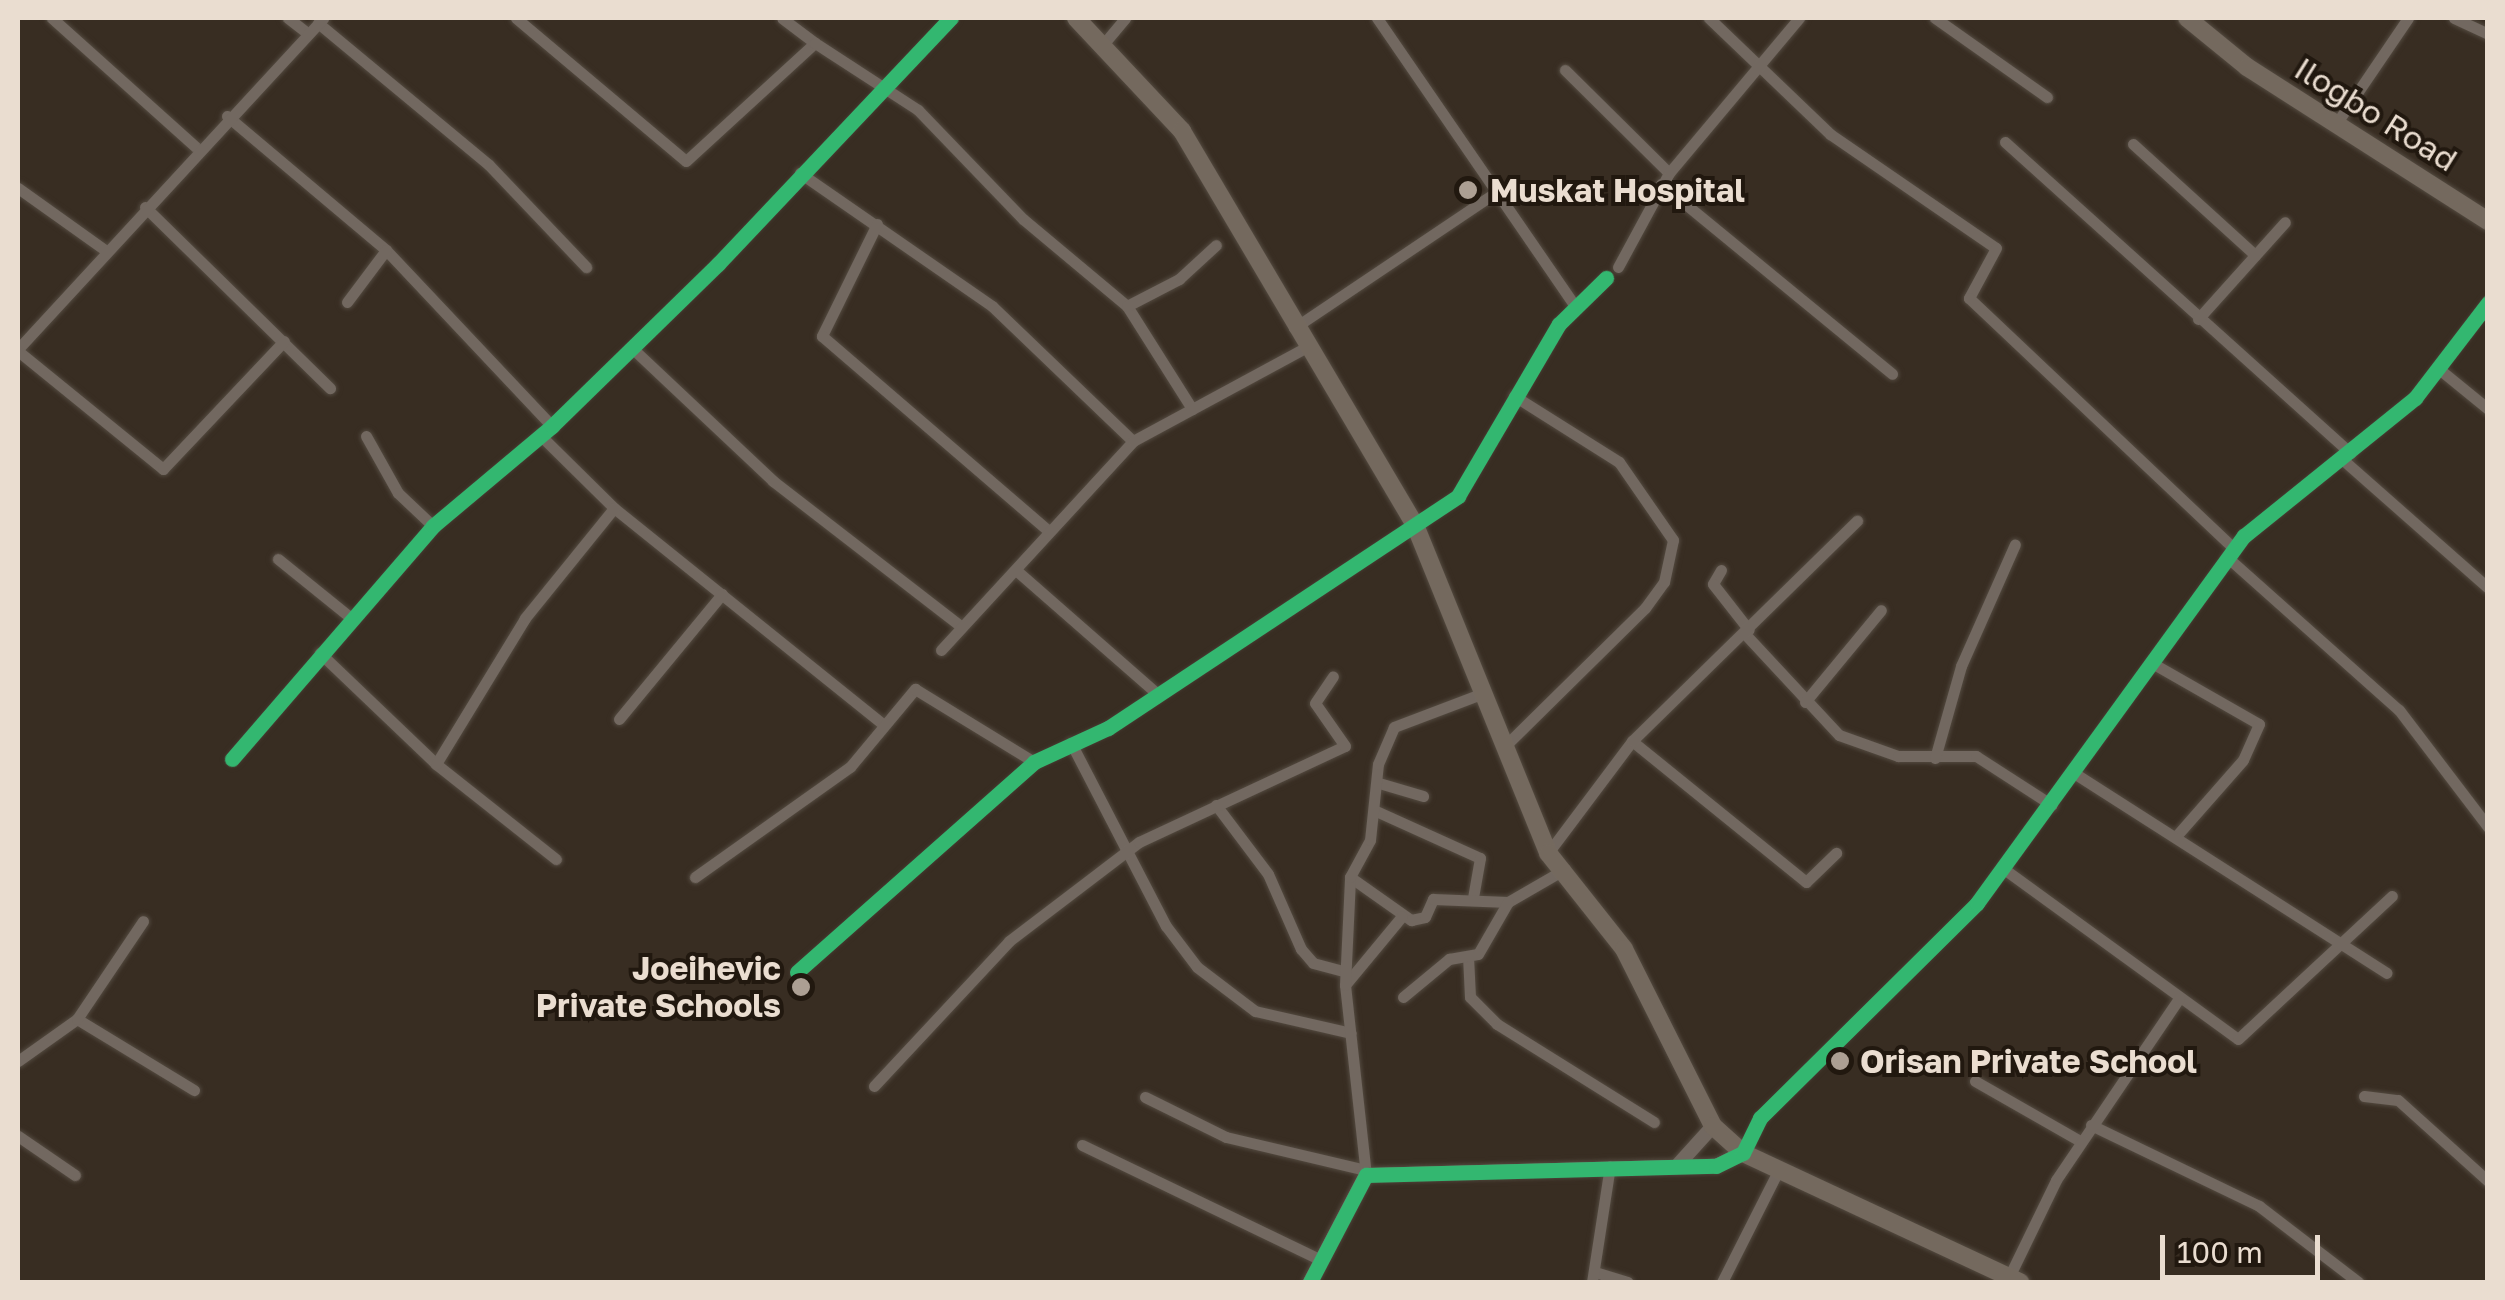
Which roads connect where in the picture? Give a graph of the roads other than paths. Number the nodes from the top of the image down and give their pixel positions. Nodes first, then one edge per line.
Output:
1 (52, 18) edge
2 (288, 18) edge
3 (516, 18) edge
4 (782, 18) edge
5 (951, 18) edge
6 (1076, 18) edge
7 (1125, 18) edge
8 (1377, 18) edge
9 (1709, 18) edge
10 (1799, 18) edge
11 (1935, 18) edge
12 (2187, 18) edge
13 (2408, 18) edge
14 (2454, 18) edge
15 (321, 20) edge
16 (306, 34) junction
17 (2488, 34) edge
18 (1106, 41) junction
19 (815, 43) junction
20 (1759, 64) junction
21 (1565, 70) dead end
22 (882, 88) junction
23 (2047, 97) dead end
24 (228, 116) junction
25 (2336, 124) junction
26 (2004, 142) dead end
27 (2133, 144) dead end
28 (196, 147) junction
29 (800, 173) junction
30 (1665, 179) junction
31 (18, 188) edge
32 (1498, 191) junction
33 (145, 206) junction
34 (2488, 220) edge
35 (2285, 222) dead end
36 (878, 224) junction
37 (1216, 245) dead end
38 (105, 250) junction
39 (386, 250) junction
40 (2256, 255) junction
41 (586, 267) dead end
42 (1618, 267) dead end
43 (1606, 278) dead end
44 (347, 302) dead end
45 (2488, 303) edge
46 (1127, 306) junction
47 (1576, 306) junction
48 (2198, 319) junction
49 (1294, 328) junction
50 (284, 341) junction
51 (632, 348) junction
52 (1305, 348) junction
53 (18, 350) edge
54 (2439, 370) junction
55 (1892, 374) dead end
56 (330, 388) dead end
57 (1514, 396) junction
58 (2488, 409) edge
59 (1192, 410) junction
60 (552, 426) junction
61 (540, 434) junction
62 (366, 436) dead end
63 (1134, 441) junction
64 (2346, 456) junction
65 (614, 508) junction
66 (1858, 521) dead end
67 (1415, 525) junction
68 (433, 526) junction
69 (1049, 531) junction
70 (2015, 544) dead end
71 (2230, 553) junction
72 (278, 559) dead end
73 (1722, 570) dead end
74 (1018, 571) junction
75 (2487, 588) edge
76 (722, 594) junction
77 (1881, 610) dead end
78 (352, 618) junction
79 (959, 625) junction
80 (1747, 632) junction
81 (942, 650) dead end
82 (320, 653) junction
83 (2152, 663) junction
84 (1333, 676) dead end
85 (1154, 690) junction
86 (1486, 692) junction
87 (1805, 702) junction
88 (619, 719) dead end
89 (884, 725) junction
90 (1632, 741) junction
91 (1071, 743) junction
92 (1506, 744) junction
93 (1934, 758) junction
94 (232, 759) dead end
95 (1034, 762) junction
96 (436, 764) junction
97 (2074, 773) junction
98 (1379, 783) junction
99 (1424, 796) dead end
100 (1216, 805) junction
101 (2052, 805) junction
102 (1376, 811) junction
103 (2488, 827) edge
104 (2178, 835) junction
105 (1130, 852) junction
106 (1548, 852) junction
107 (1836, 853) dead end
108 (556, 859) dead end
109 (1565, 869) junction
110 (2004, 869) junction
111 (696, 877) dead end
112 (1350, 878) junction
113 (1473, 896) junction
114 (2392, 896) dead end
115 (1508, 902) junction
116 (1402, 916) junction
117 (143, 921) dead end
118 (2340, 941) junction
119 (1468, 956) junction
120 (797, 972) dead end
121 (2387, 973) dead end
122 (1345, 978) junction
123 (1402, 997) dead end
124 (2179, 998) junction
125 (76, 1019) junction
126 (1351, 1033) junction
127 (18, 1061) edge
128 (1975, 1081) dead end
129 (874, 1086) dead end
130 (194, 1090) dead end
131 (2364, 1096) dead end
132 (1144, 1097) dead end
133 (1654, 1122) dead end
134 (2091, 1125) junction
135 (1713, 1126) junction
136 (18, 1136) edge
137 (2080, 1141) junction
138 (1082, 1144) dead end
139 (1743, 1153) junction
140 (1610, 1166) junction
141 (1676, 1167) junction
142 (1779, 1169) junction
143 (1366, 1172) junction
144 (75, 1175) dead end
145 (2488, 1181) edge
146 (1319, 1259) junction
147 (1594, 1277) edge
148 (2014, 1280) edge
149 (1310, 1282) edge
150 (1628, 1282) edge
151 (1722, 1282) edge
152 (2358, 1282) edge

1 - 28 street
2 - 16 street
3 - 19 street
4 - 19 street
5 - 22 street
6 - 18 main road
7 - 18 street
8 - 32 street
9 - 20 street
10 - 20 street
11 - 23 street
12 - 25 main road, Ilogbo Road
13 - 25 street
14 - 17 street
15 - 16 street
15 - 41 street
16 - 24 street
18 - 49 main road
19 - 22 street
20 - 30 street
20 - 71 street
21 - 30 street
22 - 29 street
22 - 46 street
24 - 28 street
24 - 39 street
25 - 34 main road, Ilogbo Road
26 - 48 street
27 - 40 street
28 - 33 street
29 - 36 street
29 - 51 street
30 - 42 street
30 - 55 street
31 - 38 street
32 - 47 street
32 - 49 street
33 - 38 street
33 - 50 street
35 - 40 street
36 - 63 street
36 - 69 street
37 - 46 street
38 - 53 street
39 - 44 street
39 - 60 street
40 - 48 street
43 - 47 street
45 - 54 street
46 - 59 street
47 - 57 street
48 - 64 street
49 - 52 main road
50 - 53 street
50 - 56 street
51 - 60 street
51 - 79 street
52 - 59 street
52 - 67 main road
54 - 58 street
54 - 64 street
57 - 67 street
57 - 92 street
59 - 63 street
60 - 61 street
61 - 65 street
61 - 68 street
62 - 68 street
63 - 69 street
64 - 71 street
64 - 75 street
65 - 76 street
65 - 96 street
66 - 80 street
67 - 85 street
67 - 86 main road
68 - 78 street
69 - 74 street
70 - 93 street
71 - 83 street
71 - 103 street
72 - 78 street
73 - 80 street
74 - 79 street
74 - 85 street
76 - 88 street
76 - 89 street
77 - 87 street
78 - 82 street
79 - 81 street
80 - 87 street
80 - 90 street
82 - 94 street
82 - 96 street
83 - 97 street
83 - 104 street
84 - 100 street
85 - 91 street
86 - 92 main road
86 - 98 street
87 - 93 street
89 - 95 street
89 - 111 street
90 - 106 street
90 - 107 street
91 - 95 street
91 - 105 street
92 - 106 main road
93 - 101 street
95 - 120 street
96 - 108 street
97 - 101 street
97 - 104 street
98 - 99 street
98 - 102 street
100 - 105 street
100 - 122 street
101 - 110 street
102 - 112 street
102 - 113 street
104 - 118 street
105 - 126 street
105 - 129 street
106 - 109 main road
109 - 115 street
109 - 135 main road
110 - 124 street
110 - 139 street
112 - 116 street
112 - 122 street
113 - 115 street
113 - 116 street
114 - 118 street
115 - 119 street
116 - 122 street
117 - 125 street
118 - 121 street
118 - 124 street
119 - 123 street
119 - 133 street
122 - 126 street
124 - 134 street
125 - 127 street
125 - 130 street
126 - 143 street
128 - 137 street
131 - 145 street
132 - 143 street
134 - 137 street
134 - 152 street
135 - 139 main road
135 - 141 street
136 - 144 street
137 - 148 street
138 - 146 street
139 - 141 street
139 - 142 main road
140 - 141 street
140 - 143 street
140 - 147 street
142 - 148 main road
142 - 151 street
143 - 146 street
146 - 149 street
147 - 150 street

